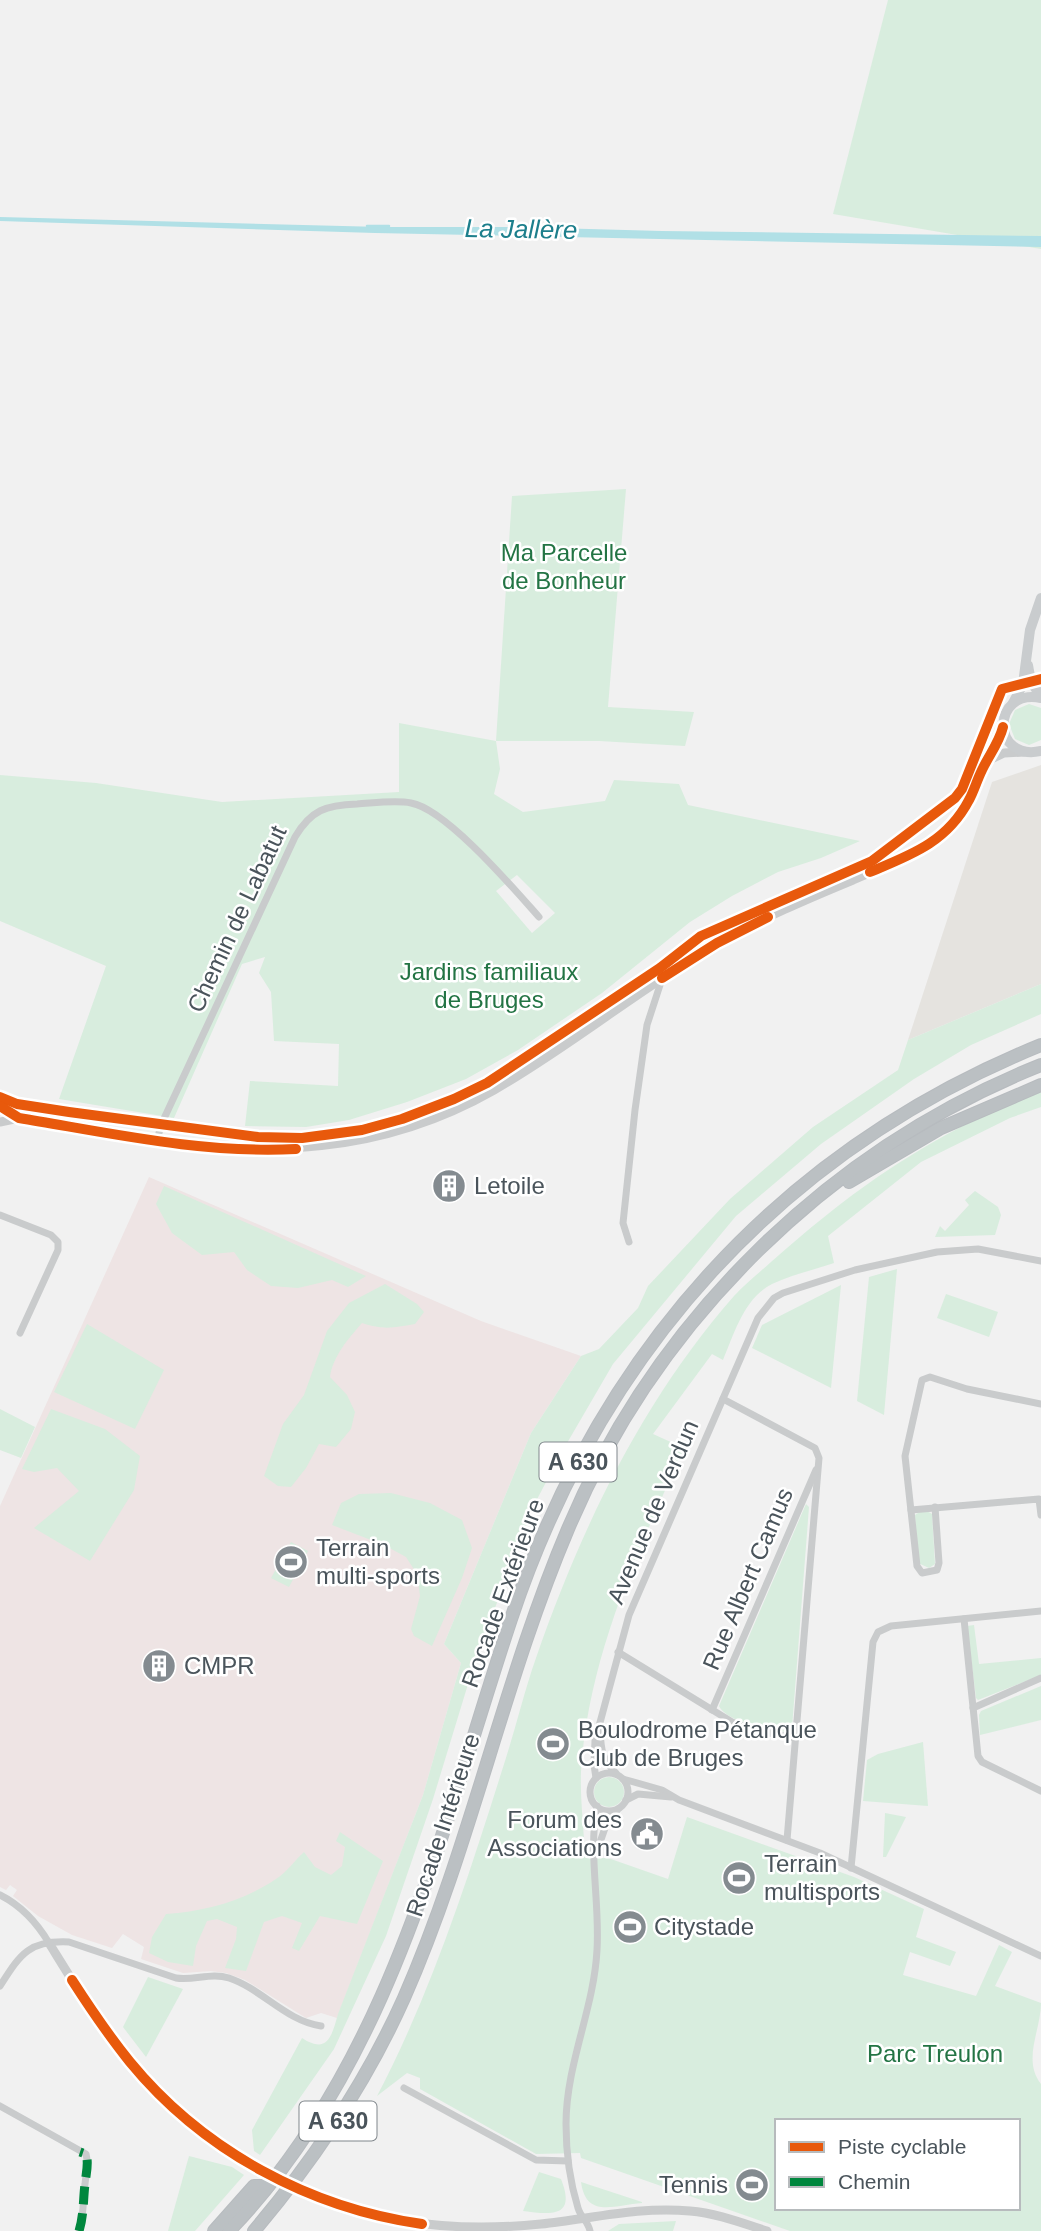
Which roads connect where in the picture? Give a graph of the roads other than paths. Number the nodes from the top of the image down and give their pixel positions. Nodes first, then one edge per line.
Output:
1 (1041, 598) edge
2 (1026, 657) junction
3 (1041, 697) edge
4 (1013, 703) junction
5 (1003, 727) junction
6 (1041, 751) edge
7 (1024, 752) junction
8 (986, 762) junction
9 (539, 917) dead end
10 (657, 981) junction
11 (1041, 1045) edge
12 (1041, 1065) edge
13 (1041, 1085) edge
14 (0, 1107) edge
15 (19, 1118) junction
16 (0, 1122) edge
17 (157, 1140) junction
18 (798, 1214) junction
19 (0, 1215) edge
20 (629, 1242) dead end
21 (1041, 1261) edge
22 (20, 1333) dead end
23 (723, 1399) junction
24 (1041, 1404) edge
25 (819, 1463) junction
26 (1040, 1499) edge
27 (935, 1507) junction
28 (911, 1510) junction
29 (1041, 1515) edge
30 (1041, 1611) edge
31 (964, 1619) junction
32 (618, 1652) junction
33 (1041, 1678) edge
34 (973, 1708) junction
35 (712, 1710) junction
36 (600, 1727) junction
37 (796, 1738) junction
38 (620, 1777) junction
39 (596, 1778) junction
40 (1041, 1791) edge
41 (675, 1797) junction
42 (626, 1800) junction
43 (597, 1806) junction
44 (619, 1808) junction
45 (787, 1840) junction
46 (595, 1858) junction
47 (851, 1868) junction
48 (0, 1895) edge
49 (49, 1943) junction
50 (1041, 1956) edge
51 (0, 1986) edge
52 (321, 2026) dead end
53 (404, 2088) dead end
54 (0, 2106) edge
55 (568, 2161) junction
56 (268, 2186) junction
57 (583, 2218) junction
58 (79, 2231) edge
59 (214, 2231) edge
60 (229, 2231) edge
61 (254, 2231) edge
62 (590, 2231) edge
63 (767, 2231) edge

1 - 2 main road
2 - 3 main road
2 - 4 main road
3 - 4 main road
4 - 5 main road
5 - 7 main road
5 - 8 street
6 - 7 main road
7 - 8 street
8 - 10 street
9 - 17 street, Chemin de Labatut
10 - 17 street
10 - 20 street
11 - 56 highway, Rocade Extérieure / A 630
12 - 18 highway, Rocade Intérieure / A 630
13 - 18 highway
14 - 15 street
15 - 16 street
15 - 17 street
18 - 61 highway, Rocade Intérieure / A 630
19 - 22 street
21 - 23 street, Avenue de Verdun
23 - 25 street
23 - 32 street, Avenue de Verdun
24 - 28 street
25 - 35 street, Rue Albert Camus
25 - 37 street
26 - 27 street
26 - 29 street
27 - 28 street
27 - 28 street
30 - 31 street
31 - 34 street
31 - 47 street
32 - 35 street
32 - 36 street, Avenue de Verdun
33 - 34 street
34 - 40 street
35 - 37 street
36 - 38 street, Avenue de Verdun
36 - 39 street, Avenue de Verdun
37 - 45 street
38 - 39 street
38 - 41 street
38 - 42 street
39 - 43 street
41 - 42 street
41 - 45 street
42 - 44 street
43 - 44 street
43 - 46 street
44 - 46 street
45 - 47 street
46 - 55 street
47 - 50 street
48 - 49 street
49 - 51 street
49 - 52 street
49 - 57 street, bridge
53 - 55 street
54 - 58 street
55 - 57 street
56 - 59 highway
56 - 60 highway, Rocade Extérieure / A 630
57 - 62 street
57 - 63 street

